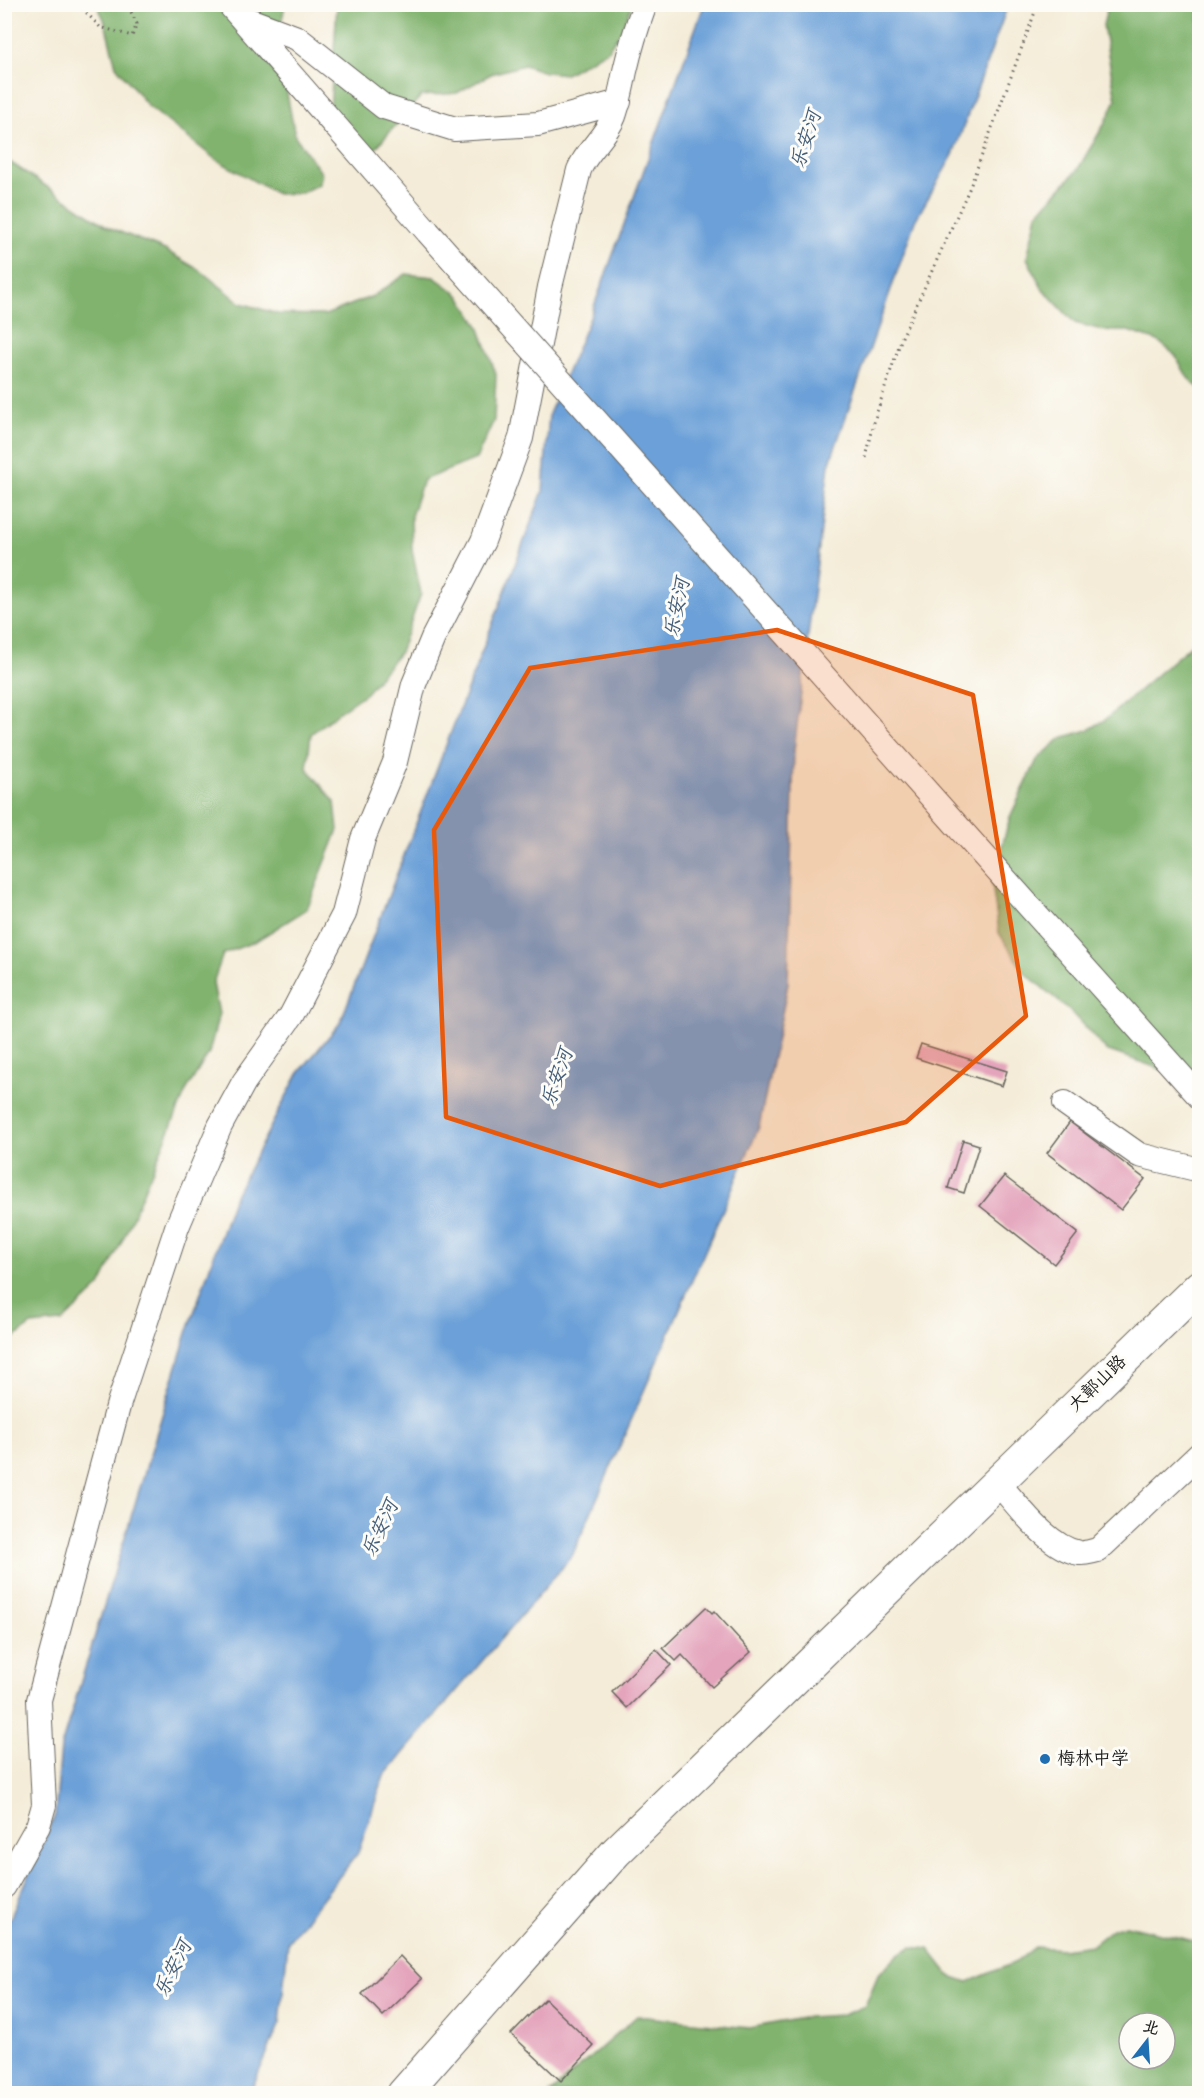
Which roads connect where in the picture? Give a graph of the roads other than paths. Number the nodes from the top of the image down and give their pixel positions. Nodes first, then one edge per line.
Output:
1 (645, 4) edge
2 (235, 11) edge
3 (619, 102) junction
4 (1200, 1097) edge
5 (1065, 1103) dead end
6 (1200, 1170) edge
7 (1200, 1286) edge
8 (1200, 1454) edge
9 (997, 1482) junction
10 (4, 1886) edge
11 (403, 2094) edge

1 - 3 street
2 - 3 street
2 - 4 street, bridge
3 - 10 street
5 - 6 street
7 - 9 main road, 大鄣山路
8 - 9 street
9 - 11 main road, 大鄣山路

